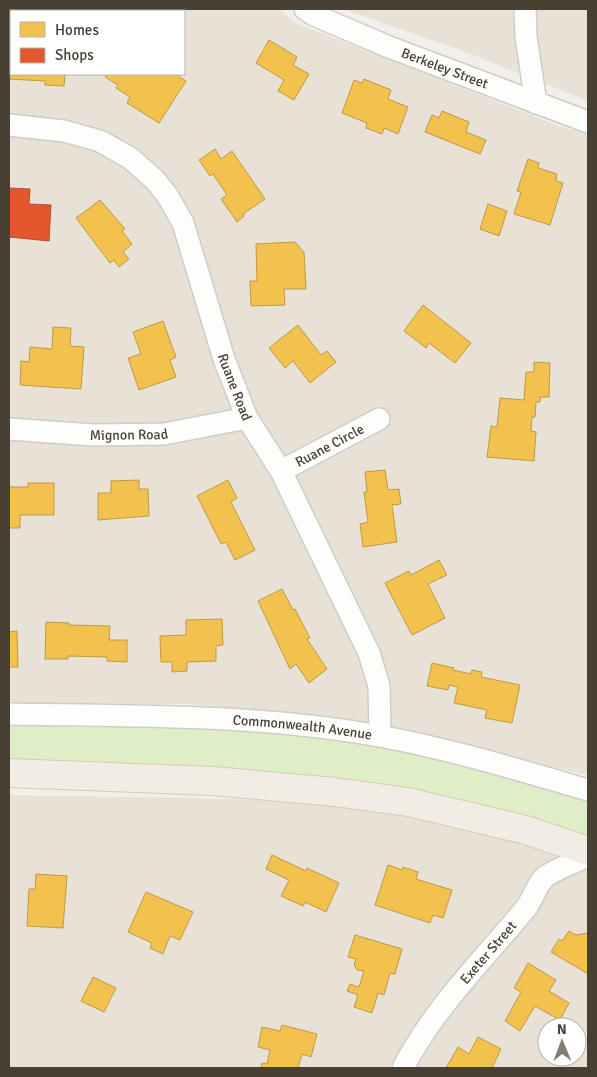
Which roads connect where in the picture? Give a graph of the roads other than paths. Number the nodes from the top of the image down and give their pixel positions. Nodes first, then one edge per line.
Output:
1 (305, 9) edge
2 (525, 9) edge
3 (536, 103) junction
4 (588, 122) edge
5 (9, 125) edge
6 (248, 418) junction
7 (379, 419) dead end
8 (9, 429) edge
9 (281, 471) junction
10 (9, 714) edge
11 (380, 736) junction
12 (9, 773) edge
13 (588, 790) edge
14 (588, 850) edge
15 (588, 856) edge
16 (403, 1068) edge

1 - 3 street, Berkeley Street
2 - 3 street
3 - 4 street, Berkeley Street
5 - 6 street, Ruane Road
6 - 8 street, Mignon Road
6 - 9 street, Ruane Road
7 - 9 street, Ruane Circle
9 - 11 street, Ruane Road
10 - 11 street, Commonwealth Avenue
11 - 13 street, Commonwealth Avenue
12 - 14 main road
15 - 16 street, Exeter Street

